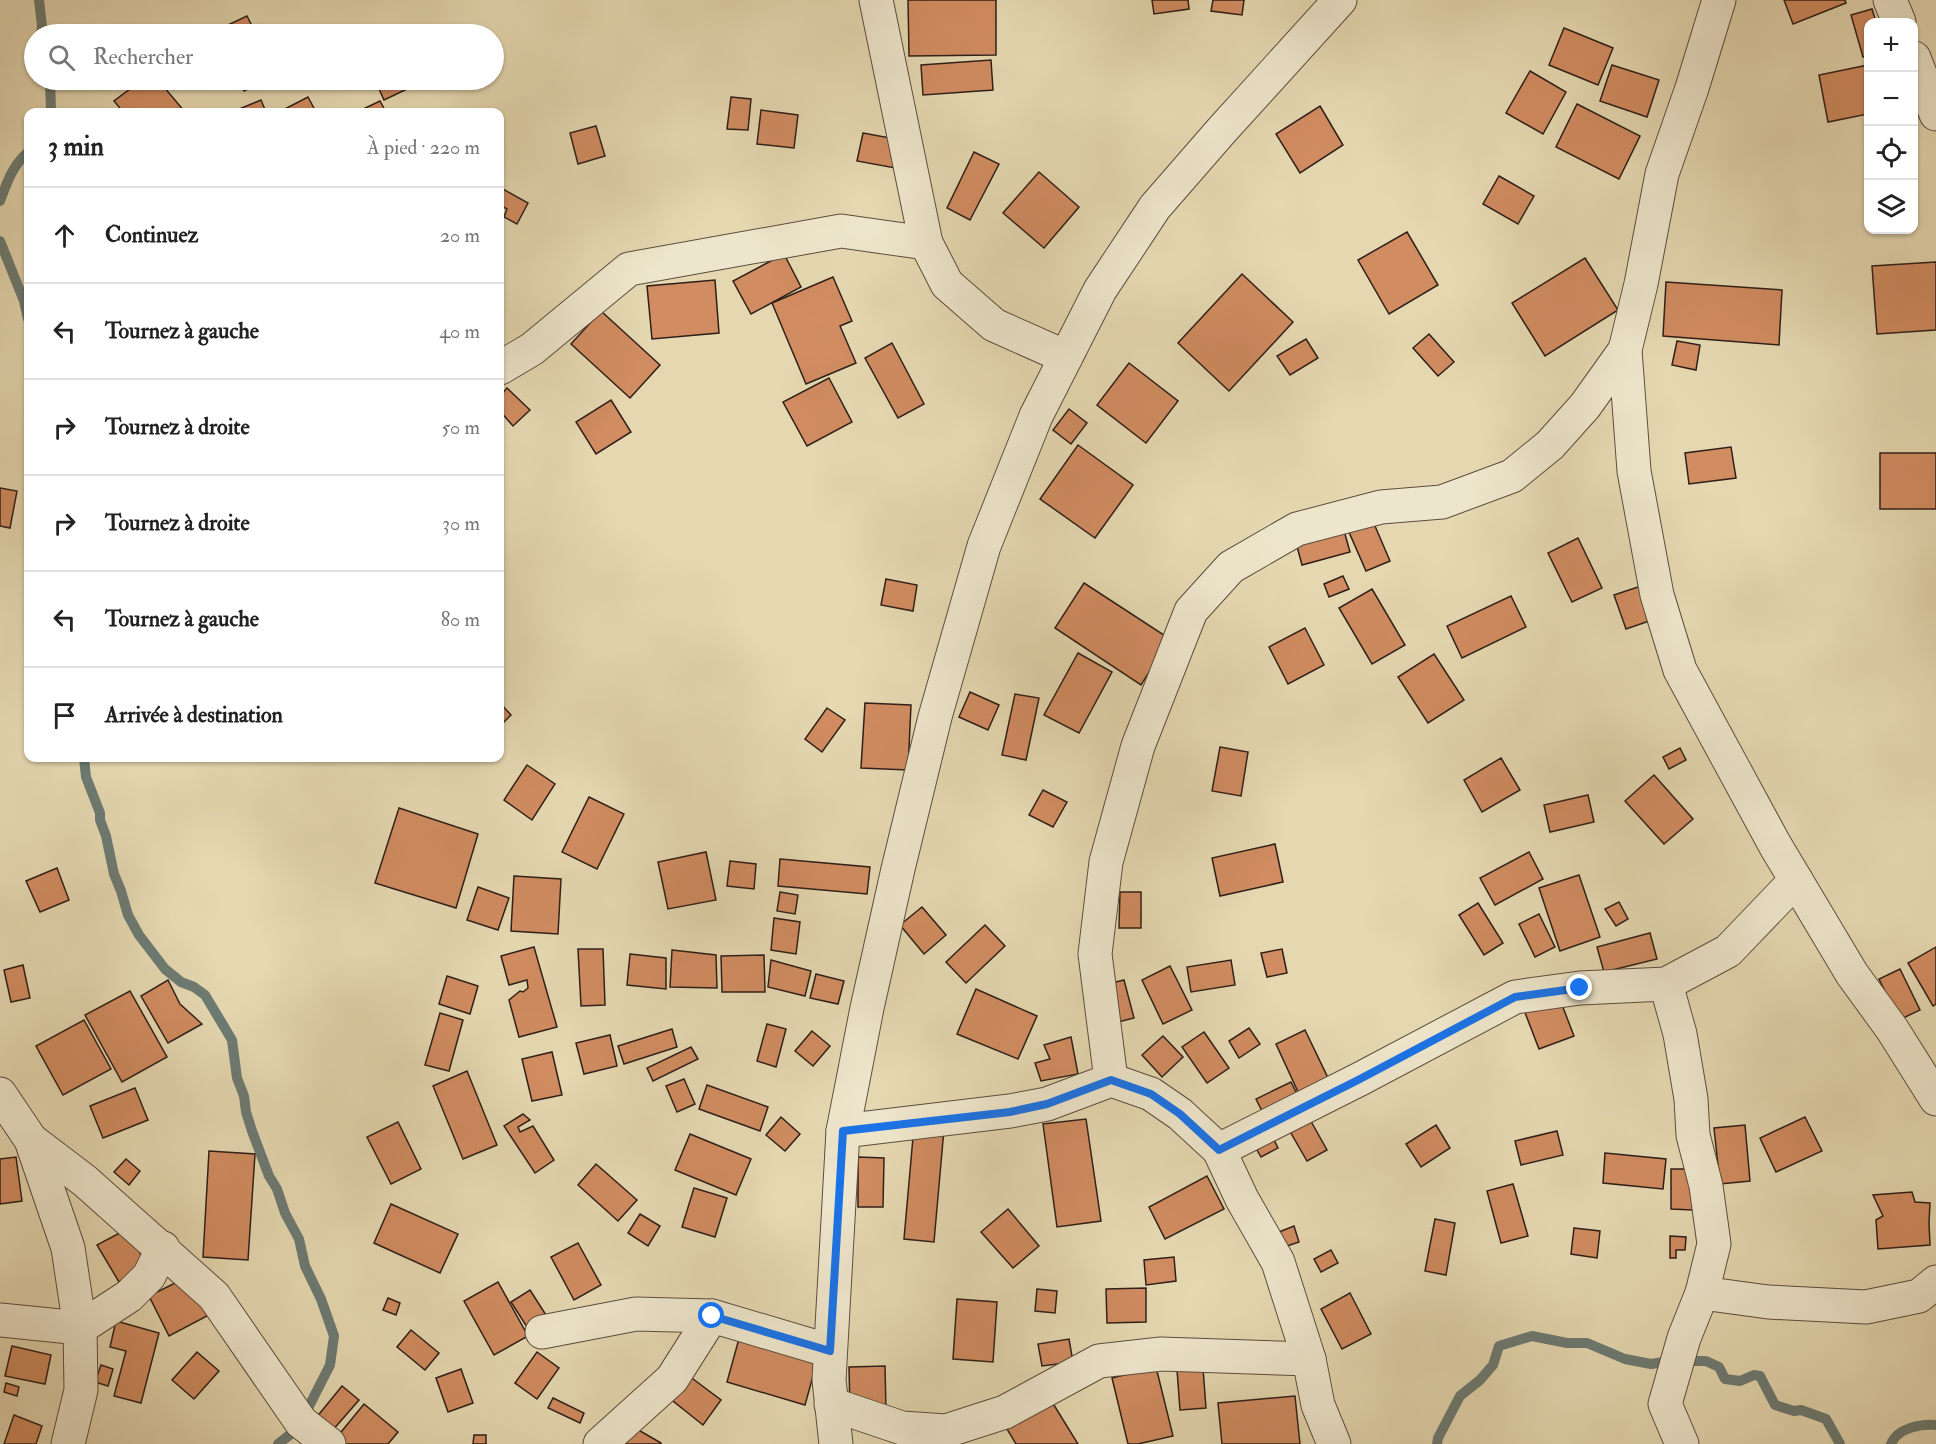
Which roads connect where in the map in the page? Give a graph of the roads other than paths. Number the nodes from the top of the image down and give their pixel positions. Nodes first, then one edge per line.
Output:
1 (876, 0) edge
2 (1340, 0) edge
3 (1719, 0) edge
4 (1890, 0) edge
5 (1897, 18) edge
6 (1918, 68) edge
7 (1936, 114) edge
8 (926, 243) junction
9 (1625, 350) junction
10 (1066, 357) junction
11 (504, 366) edge
12 (1796, 880) junction
13 (1666, 984) junction
14 (1111, 1080) junction
15 (0, 1094) edge
16 (1936, 1099) edge
17 (843, 1131) junction
18 (31, 1140) junction
19 (1219, 1150) junction
20 (163, 1248) junction
21 (1936, 1282) edge
22 (1702, 1293) junction
23 (712, 1316) junction
24 (0, 1320) edge
25 (80, 1328) junction
26 (542, 1332) dead end
27 (830, 1351) junction
28 (1309, 1359) junction
29 (831, 1404) junction
30 (603, 1443) edge
31 (68, 1444) edge
32 (329, 1444) edge
33 (836, 1444) edge
34 (1334, 1444) edge
35 (1682, 1444) edge

1 - 8 street
2 - 10 street
3 - 9 street
4 - 5 street
6 - 7 street
8 - 10 street
8 - 11 street
9 - 12 street
9 - 14 street
10 - 17 street
12 - 13 street
12 - 16 street
13 - 19 street
13 - 22 street
14 - 17 street
14 - 19 street
15 - 18 street
17 - 27 street
18 - 20 street
18 - 25 street
19 - 28 street
20 - 25 street
20 - 32 street
21 - 22 street
22 - 35 street
23 - 26 street
23 - 27 street
23 - 30 street
24 - 25 street
25 - 31 street
27 - 29 street
28 - 29 street
28 - 34 street
29 - 33 street

